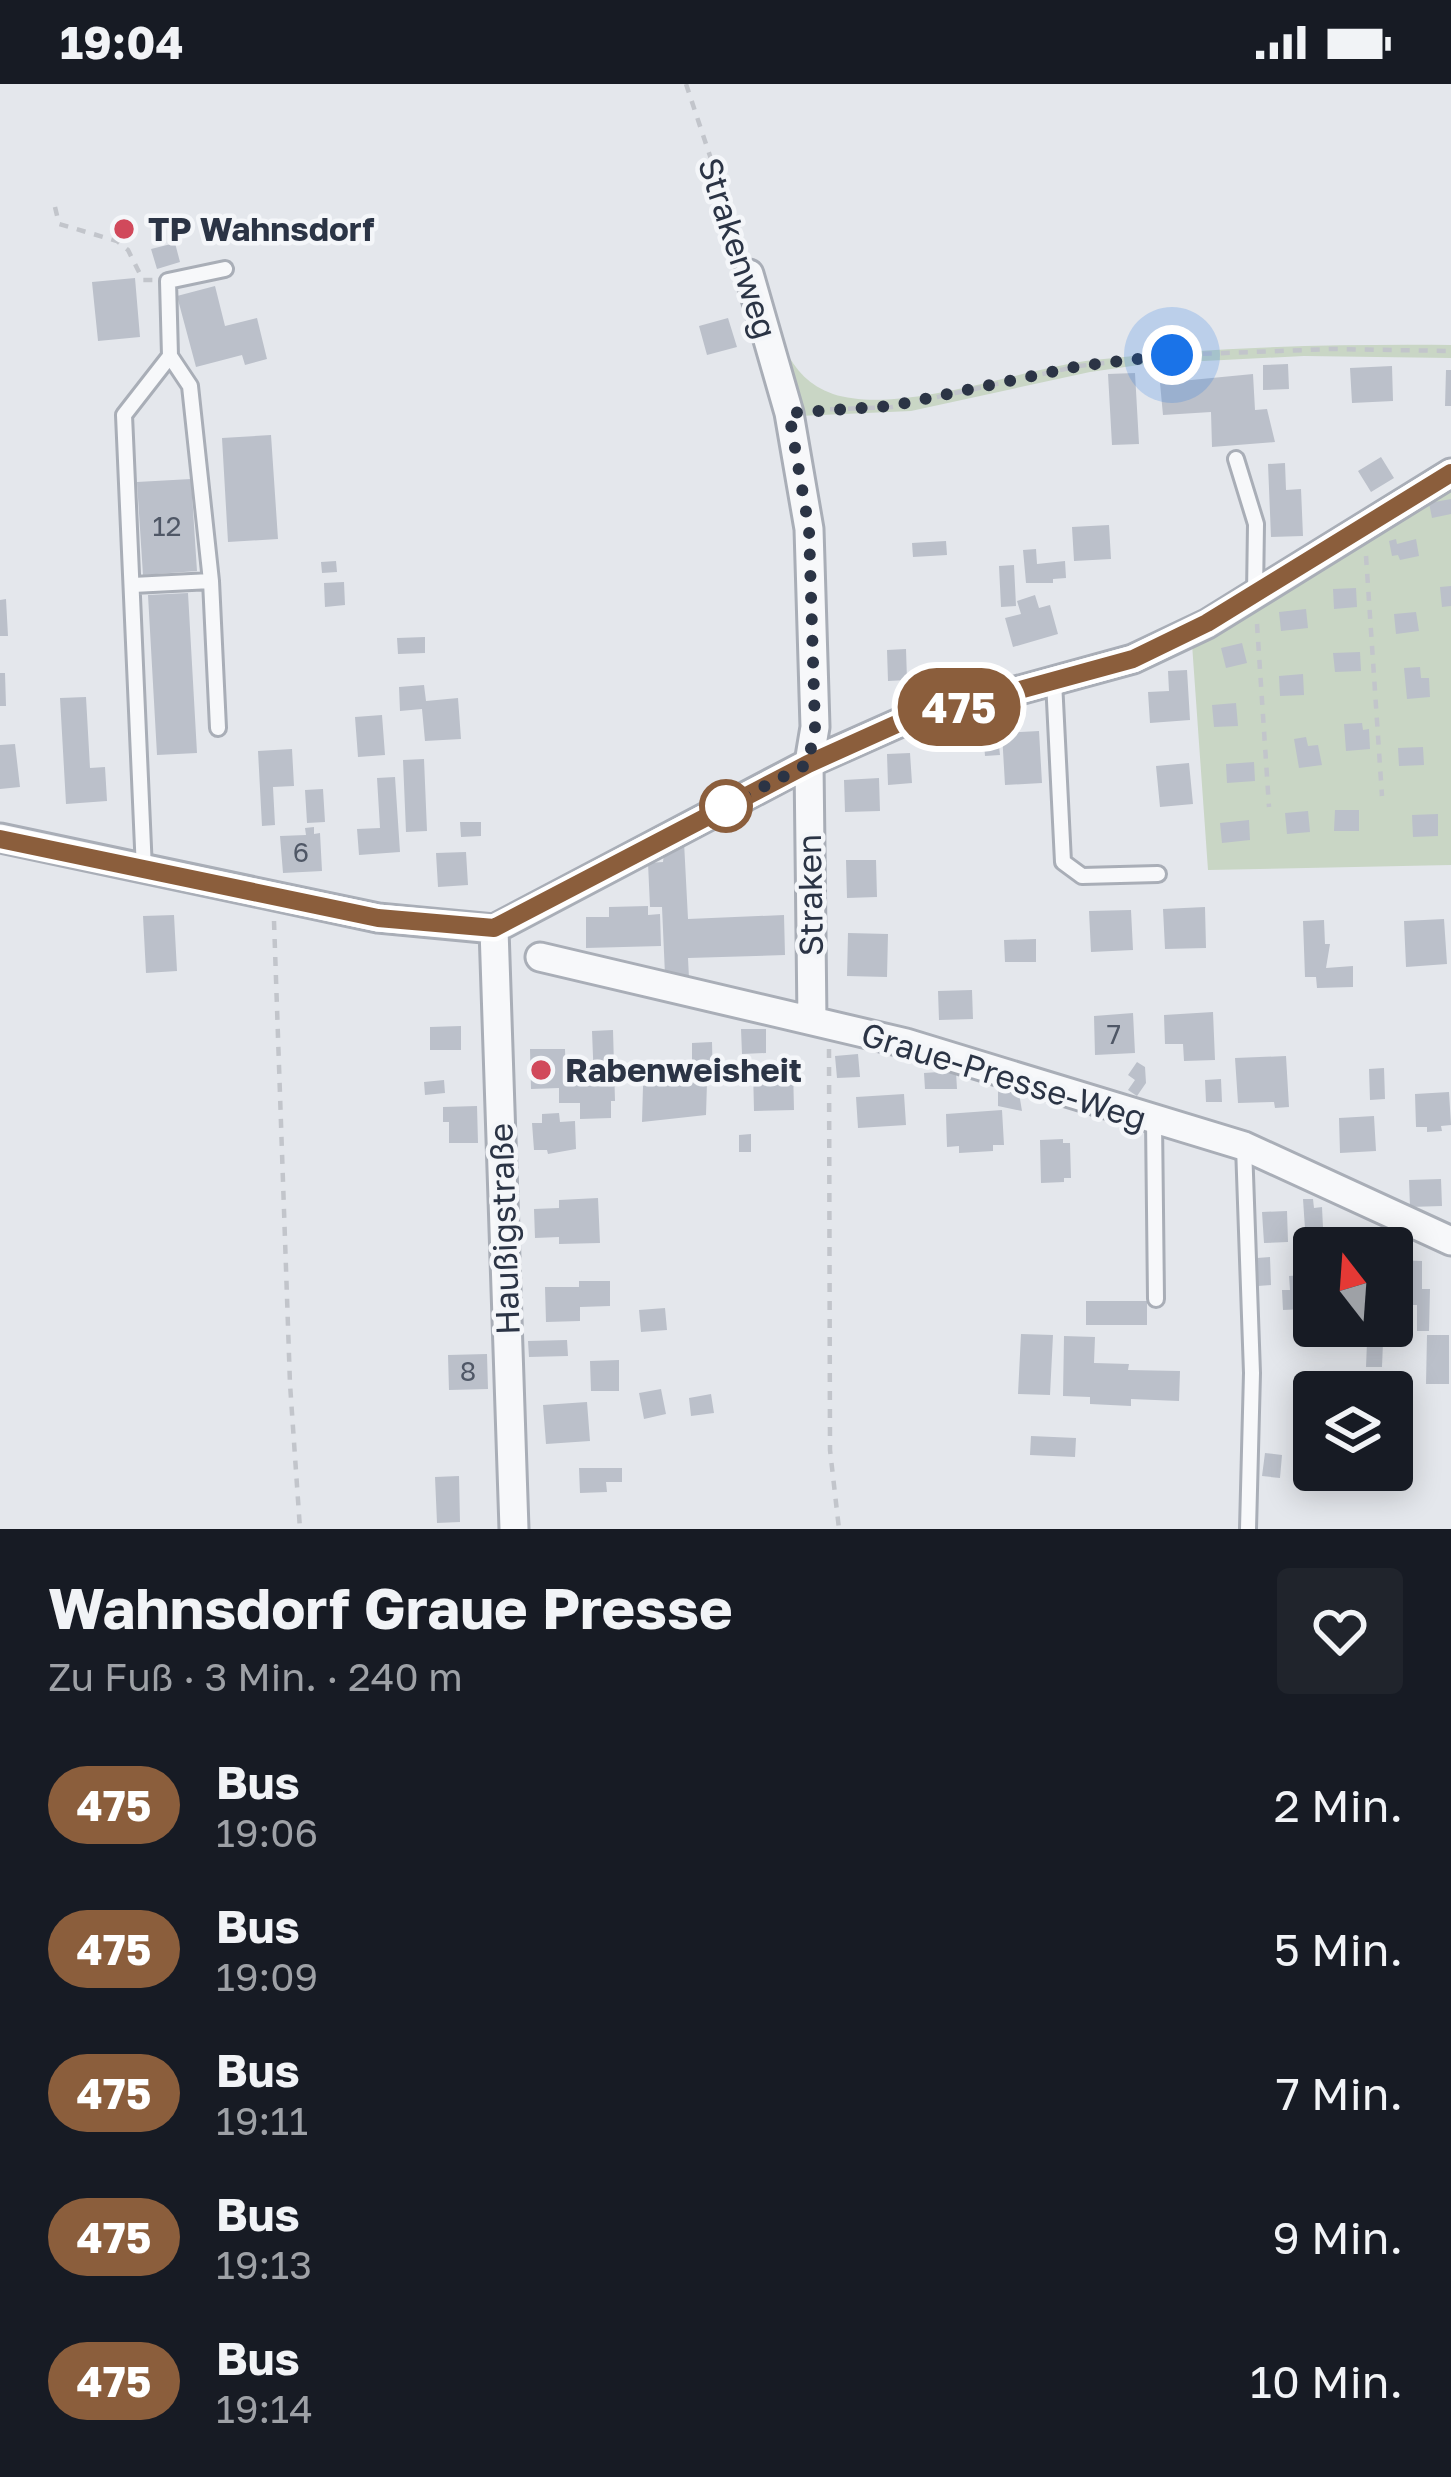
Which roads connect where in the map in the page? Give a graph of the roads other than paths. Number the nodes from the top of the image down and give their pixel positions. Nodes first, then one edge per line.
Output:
1 (225, 269) dead end
2 (749, 274) road end
3 (170, 356) junction
4 (789, 413) joint
5 (1236, 459) dead end
6 (1451, 473) edge
7 (211, 581) junction
8 (133, 585) junction
9 (1255, 594) junction
10 (1054, 681) junction
11 (218, 728) dead end
12 (808, 764) junction
13 (0, 838) edge
14 (144, 870) junction
15 (1159, 874) dead end
16 (494, 928) junction
17 (541, 957) dead end
18 (820, 1022) junction
19 (1154, 1120) junction
20 (1244, 1146) junction
21 (1451, 1240) edge
22 (1156, 1298) dead end
23 (514, 1529) edge
24 (1248, 1529) edge

1 - 3 lane
2 - 4 street, Strakenweg
3 - 7 lane
3 - 8 lane
4 - 12 street, Straken
5 - 9 lane
6 - 9 street
7 - 8 lane
7 - 11 lane
8 - 14 lane
9 - 10 street
10 - 12 street
10 - 15 lane
12 - 16 street
12 - 18 street, Straken
13 - 14 street
14 - 16 street
16 - 23 street, Haußigstraße
17 - 18 street, Graue-Presse-Weg
18 - 19 street, Graue-Presse-Weg
19 - 20 street, Graue-Presse-Weg
19 - 22 lane
20 - 21 street, Graue-Presse-Weg
20 - 24 lane

